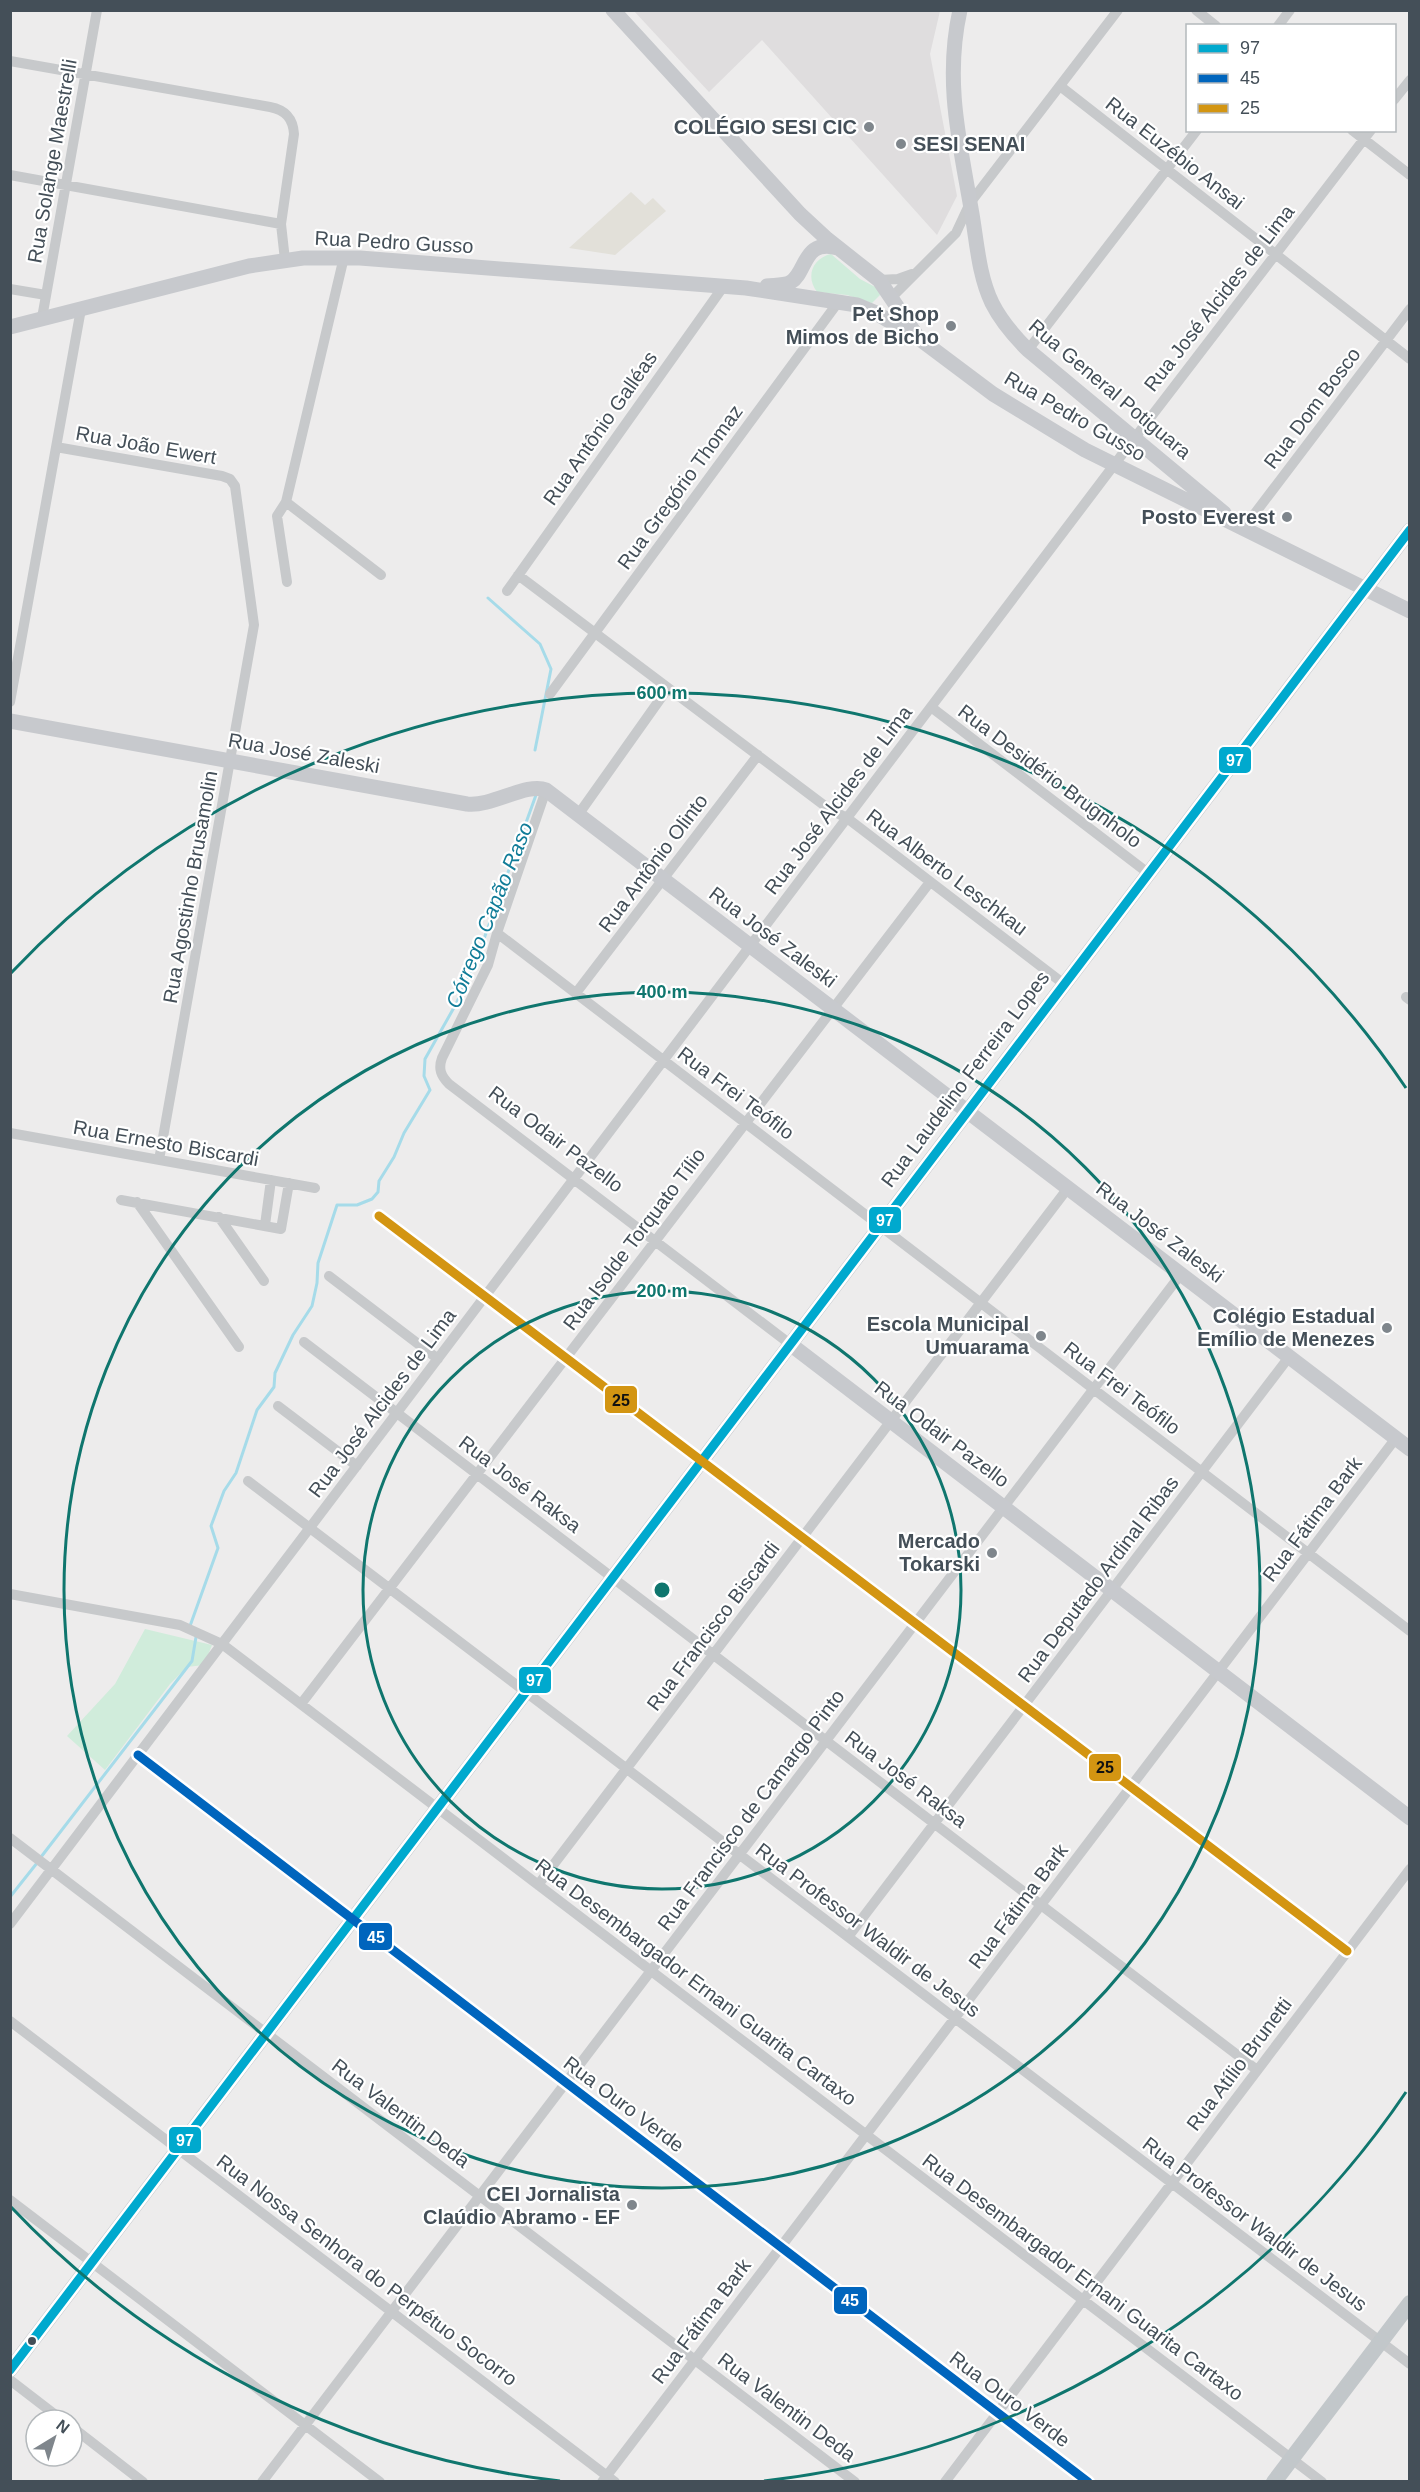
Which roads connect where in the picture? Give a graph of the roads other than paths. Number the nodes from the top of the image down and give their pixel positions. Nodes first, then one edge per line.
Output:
1 (97, 10) edge
2 (613, 10) edge
3 (960, 10) edge
4 (1118, 10) edge
5 (1196, 10) edge
6 (1290, 10) edge
7 (1214, 24) edge
8 (1280, 24) edge
9 (10, 61) edge
10 (86, 74) junction
11 (1410, 80) edge
12 (1060, 86) junction
13 (1396, 99) edge
14 (1196, 132) edge
15 (1354, 132) edge
16 (1370, 132) edge
17 (1364, 140) junction
18 (1167, 170) junction
19 (10, 175) edge
20 (1410, 175) edge
21 (66, 185) junction
22 (970, 203) junction
23 (801, 214) junction
24 (281, 224) junction
25 (838, 248) junction
26 (1276, 254) junction
27 (807, 256) junction
28 (344, 257) junction
29 (285, 260) junction
30 (800, 271) junction
31 (915, 273) junction
32 (879, 279) junction
33 (723, 287) junction
34 (746, 288) junction
35 (10, 289) edge
36 (46, 295) junction
37 (806, 297) junction
38 (891, 298) junction
39 (839, 301) junction
40 (81, 309) junction
41 (1410, 309) edge
42 (876, 313) junction
43 (42, 318) junction
44 (10, 327) edge
45 (921, 340) junction
46 (1386, 340) junction
47 (1028, 350) junction
48 (1410, 359) edge
49 (1135, 438) junction
50 (56, 447) junction
51 (1114, 465) junction
52 (230, 479) joint
53 (286, 502) junction
54 (1243, 529) junction
55 (1410, 531) edge
56 (381, 574) dead end
57 (518, 575) junction
58 (287, 582) dead end
59 (1364, 589) junction
60 (507, 591) dead end
61 (1410, 611) edge
62 (595, 632) junction
63 (668, 688) junction
64 (550, 694) dead end
65 (10, 702) edge
66 (931, 707) junction
67 (10, 721) edge
68 (758, 755) junction
69 (230, 761) junction
70 (546, 790) junction
71 (578, 815) junction
72 (847, 818) junction
73 (1148, 873) junction
74 (663, 879) junction
75 (930, 882) junction
76 (497, 933) junction
77 (750, 946) junction
78 (1064, 984) junction
79 (576, 993) junction
80 (833, 1009) junction
81 (664, 1060) junction
82 (967, 1111) junction
83 (746, 1123) junction
84 (10, 1133) edge
85 (159, 1160) junction
86 (574, 1179) junction
87 (271, 1180) junction
88 (289, 1183) junction
89 (315, 1188) dead end
90 (1068, 1188) junction
91 (121, 1200) dead end
92 (137, 1202) junction
93 (379, 1216) dead end
94 (219, 1217) junction
95 (265, 1226) junction
96 (880, 1226) junction
97 (655, 1241) junction
98 (1181, 1274) junction
99 (329, 1276) dead end
100 (264, 1281) dead end
101 (485, 1297) junction
102 (981, 1303) junction
103 (304, 1342) dead end
104 (790, 1344) junction
105 (239, 1347) dead end
106 (1289, 1357) junction
107 (566, 1358) junction
108 (438, 1359) junction
109 (1093, 1389) junction
110 (278, 1406) dead end
111 (397, 1413) junction
112 (891, 1421) junction
113 (1396, 1438) junction
114 (1410, 1449) edge
115 (701, 1461) junction
116 (357, 1466) junction
117 (1201, 1472) junction
118 (477, 1474) junction
119 (248, 1481) dead end
120 (1004, 1507) junction
121 (310, 1528) junction
122 (802, 1538) junction
123 (1308, 1554) junction
124 (613, 1578) junction
125 (389, 1588) junction
126 (1112, 1590) junction
127 (10, 1594) edge
128 (915, 1624) junction
129 (1410, 1631) edge
130 (222, 1644) junction
131 (713, 1655) junction
132 (1219, 1671) junction
133 (526, 1692) junction
134 (301, 1704) junction
135 (1023, 1706) junction
136 (826, 1741) junction
137 (138, 1755) junction
138 (627, 1768) junction
139 (1131, 1787) junction
140 (438, 1808) junction
141 (1410, 1818) edge
142 (934, 1823) junction
143 (10, 1838) edge
144 (739, 1854) junction
145 (48, 1867) junction
146 (1410, 1869) edge
147 (538, 1885) junction
148 (1041, 1905) junction
149 (353, 1920) junction
150 (10, 1924) edge
151 (848, 1937) junction
152 (1347, 1952) junction
153 (651, 1971) junction
154 (955, 2018) junction
155 (10, 2021) edge
156 (267, 2033) junction
157 (1257, 2070) junction
158 (566, 2082) junction
159 (866, 2135) junction
160 (179, 2149) junction
161 (1171, 2183) junction
162 (480, 2196) junction
163 (10, 2200) edge
164 (781, 2247) junction
165 (92, 2263) junction
166 (1083, 2299) junction
167 (1410, 2303) edge
168 (392, 2311) junction
169 (1380, 2342) junction
170 (695, 2360) junction
171 (1410, 2364) edge
172 (10, 2370) edge
173 (10, 2380) edge
174 (46, 2408) edge
175 (997, 2412) junction
176 (305, 2425) junction
177 (84, 2436) edge
178 (1291, 2458) junction
179 (608, 2479) edge
180 (143, 2481) edge
181 (262, 2481) edge
182 (380, 2481) edge
183 (855, 2481) edge
184 (945, 2481) edge
185 (1088, 2481) edge
186 (1274, 2481) edge
187 (1322, 2481) edge

1 - 10 street, Rua Solange Maestrelli
2 - 23 street, Rua Pedro Gusso
3 - 22 street, Rua General Potiguara
4 - 12 street
5 - 7 street
6 - 8 street
9 - 10 street
10 - 21 street, Rua Solange Maestrelli
10 - 24 street
11 - 13 street
12 - 18 street, Rua Euzébio Ansai
12 - 22 street
14 - 18 street
15 - 17 street
16 - 17 street, Rua José Alcides de Lima
17 - 20 street
17 - 26 street, Rua José Alcides de Lima
18 - 26 street, Rua Euzébio Ansai
18 - 47 street
19 - 21 street
21 - 24 street
21 - 36 street, Rua Solange Maestrelli
22 - 31 street
22 - 47 street, Rua General Potiguara
23 - 25 street, Rua Pedro Gusso
23 - 27 street
24 - 29 street
25 - 27 street
25 - 32 street, Rua Pedro Gusso
26 - 46 street, Rua Euzébio Ansai
26 - 49 street, Rua José Alcides de Lima
27 - 30 street
28 - 29 street, Rua Pedro Gusso
28 - 33 street, Rua Pedro Gusso
28 - 53 street
29 - 40 street, Rua Pedro Gusso
30 - 34 street, Rua Pedro Gusso
30 - 37 street
31 - 32 street
31 - 38 street
32 - 38 street, Rua Pedro Gusso
33 - 34 street, Rua Pedro Gusso
33 - 57 street, Rua Antônio Galléas
34 - 37 street, Rua Pedro Gusso
35 - 36 street
36 - 43 street, Rua Solange Maestrelli
37 - 39 street, Rua Pedro Gusso
38 - 42 street
38 - 45 street, Rua Pedro Gusso
39 - 42 street, Rua Pedro Gusso
39 - 62 street, Rua Gregório Thomaz
40 - 43 street, Rua Pedro Gusso
40 - 50 street
41 - 46 street, Rua Dom Bosco
42 - 45 street, Rua Pedro Gusso
43 - 44 street, Rua Pedro Gusso
45 - 51 street, Rua Pedro Gusso
46 - 48 street, Rua Euzébio Ansai
46 - 54 street, Rua Dom Bosco
47 - 49 street, Rua General Potiguara
49 - 51 street, Rua José Alcides de Lima
49 - 54 street, Rua General Potiguara
50 - 52 street, Rua João Ewert
50 - 65 street
51 - 54 street, Rua Pedro Gusso
51 - 66 street, Rua José Alcides de Lima
52 - 69 street, Rua Agostinho Brusamolin
53 - 56 street
53 - 58 street
54 - 59 street, Rua Pedro Gusso
55 - 59 street, Rua Laudelino Ferreira Lopes
57 - 60 street, Rua Antônio Galléas
57 - 62 street, Rua Alberto Leschkau
59 - 61 street, Rua Pedro Gusso
59 - 73 street, Rua Laudelino Ferreira Lopes
62 - 63 street, Rua Alberto Leschkau
62 - 64 street, Rua Gregório Thomaz
63 - 68 street, Rua Alberto Leschkau
63 - 71 street
66 - 72 street, Rua José Alcides de Lima
66 - 73 street, Rua Desidério Brugnholo
67 - 69 street, Rua José Zaleski
68 - 72 street, Rua Alberto Leschkau
68 - 74 street, Rua Antônio Olinto
69 - 70 street, Rua José Zaleski
69 - 85 street, Rua Agostinho Brusamolin
70 - 71 street, Rua José Zaleski
70 - 76 street
71 - 74 street, Rua José Zaleski
72 - 75 street, Rua Alberto Leschkau
72 - 77 street, Rua José Alcides de Lima
73 - 78 street, Rua Laudelino Ferreira Lopes
74 - 77 street, Rua José Zaleski
74 - 79 street, Rua Antônio Olinto
75 - 78 street, Rua Alberto Leschkau
75 - 80 street, Rua Isolde Torquato Tílio
76 - 79 street, Rua Frei Teófilo
76 - 86 street, Rua Odair Pazello
77 - 80 street, Rua José Zaleski
77 - 81 street, Rua José Alcides de Lima
78 - 82 street, Rua Laudelino Ferreira Lopes
79 - 81 street, Rua Frei Teófilo
80 - 82 street, Rua José Zaleski
80 - 83 street, Rua Isolde Torquato Tílio
81 - 83 street, Rua Frei Teófilo
81 - 86 street, Rua José Alcides de Lima
82 - 90 street, Rua José Zaleski
82 - 96 street, Rua Laudelino Ferreira Lopes
83 - 96 street, Rua Frei Teófilo
83 - 97 street, Rua Isolde Torquato Tílio
84 - 85 street, Rua Ernesto Biscardi
85 - 87 street, Rua Ernesto Biscardi
86 - 97 street, Rua Odair Pazello
86 - 101 street, Rua José Alcides de Lima
87 - 88 street, Rua Ernesto Biscardi
87 - 95 street
88 - 89 street, Rua Ernesto Biscardi
88 - 95 street
90 - 98 street, Rua José Zaleski
90 - 102 street, Rua Francisco Biscardi
91 - 92 street
92 - 94 street
92 - 105 street
93 - 101 street
94 - 95 street
94 - 100 street
96 - 102 street, Rua Frei Teófilo
96 - 104 street, Rua Laudelino Ferreira Lopes
97 - 104 street, Rua Odair Pazello
97 - 107 street, Rua Isolde Torquato Tílio
98 - 106 street, Rua José Zaleski
98 - 109 street, Rua Francisco de Camargo Pinto
99 - 108 street
101 - 107 street
101 - 108 street, Rua José Alcides de Lima
102 - 109 street, Rua Frei Teófilo
102 - 112 street, Rua Francisco Biscardi
103 - 111 street, Rua José Raksa
104 - 112 street, Rua Odair Pazello
104 - 115 street, Rua Laudelino Ferreira Lopes
106 - 113 street, Rua José Zaleski
106 - 117 street, Rua Deputado Ardinal Ribas
107 - 115 street
107 - 118 street, Rua Isolde Torquato Tílio
108 - 111 street, Rua José Alcides de Lima
109 - 117 street, Rua Frei Teófilo
109 - 120 street, Rua Francisco de Camargo Pinto
110 - 116 street
111 - 116 street, Rua José Alcides de Lima
111 - 118 street, Rua José Raksa
112 - 120 street, Rua Odair Pazello
112 - 122 street, Rua Francisco Biscardi
113 - 114 street, Rua José Zaleski
113 - 123 street, Rua Fátima Bark
115 - 122 street
115 - 124 street, Rua Laudelino Ferreira Lopes
116 - 121 street, Rua José Alcides de Lima
117 - 123 street, Rua Frei Teófilo
117 - 126 street, Rua Deputado Ardinal Ribas
118 - 124 street, Rua José Raksa
118 - 125 street, Rua Isolde Torquato Tílio
119 - 121 street, Rua Professor Waldir de Jesus
120 - 126 street, Rua Odair Pazello
120 - 128 street, Rua Francisco de Camargo Pinto
121 - 125 street, Rua Professor Waldir de Jesus
121 - 130 street, Rua José Alcides de Lima
122 - 128 street
122 - 131 street, Rua Francisco Biscardi
123 - 129 street, Rua Frei Teófilo
123 - 132 street, Rua Fátima Bark
124 - 131 street, Rua José Raksa
124 - 133 street, Rua Laudelino Ferreira Lopes
125 - 133 street, Rua Professor Waldir de Jesus
125 - 134 street, Rua Isolde Torquato Tílio
126 - 132 street, Rua Odair Pazello
126 - 135 street, Rua Deputado Ardinal Ribas
127 - 130 street, Rua Desembargador Ernani Guarita Cartaxo
128 - 135 street
128 - 136 street, Rua Francisco de Camargo Pinto
130 - 134 street, Rua Desembargador Ernani Guarita Cartaxo
130 - 137 street, Rua José Alcides de Lima
131 - 136 street, Rua José Raksa
131 - 138 street, Rua Francisco Biscardi
132 - 139 street, Rua Fátima Bark
132 - 141 street, Rua Odair Pazello
133 - 138 street, Rua Professor Waldir de Jesus
133 - 140 street, Rua Laudelino Ferreira Lopes
134 - 140 street, Rua Desembargador Ernani Guarita Cartaxo
135 - 139 street
135 - 142 street, Rua Deputado Ardinal Ribas
136 - 142 street, Rua José Raksa
136 - 144 street, Rua Francisco de Camargo Pinto
137 - 145 street, Rua José Alcides de Lima
137 - 149 street, Rua Ouro Verde
138 - 144 street, Rua Professor Waldir de Jesus
138 - 147 street, Rua Francisco Biscardi
139 - 148 street, Rua Fátima Bark
139 - 152 street
140 - 147 street, Rua Desembargador Ernani Guarita Cartaxo
140 - 149 street, Rua Laudelino Ferreira Lopes
142 - 148 street, Rua José Raksa
142 - 151 street, Rua Deputado Ardinal Ribas
143 - 145 street, Rua Valentin Deda
144 - 151 street, Rua Professor Waldir de Jesus
144 - 153 street, Rua Francisco de Camargo Pinto
145 - 150 street, Rua José Alcides de Lima
145 - 156 street, Rua Valentin Deda
146 - 152 street, Rua Atílio Brunetti
147 - 153 street, Rua Desembargador Ernani Guarita Cartaxo
148 - 154 street, Rua Fátima Bark
148 - 157 street, Rua José Raksa
149 - 156 street, Rua Laudelino Ferreira Lopes
149 - 158 street, Rua Ouro Verde
151 - 154 street, Rua Professor Waldir de Jesus
152 - 157 street, Rua Atílio Brunetti
153 - 158 street, Rua Francisco de Camargo Pinto
153 - 159 street, Rua Desembargador Ernani Guarita Cartaxo
154 - 159 street, Rua Fátima Bark
154 - 161 street, Rua Professor Waldir de Jesus
155 - 160 street, Rua Nossa Senhora do Perpétuo Socorro
156 - 160 street, Rua Laudelino Ferreira Lopes
156 - 162 street, Rua Valentin Deda
157 - 161 street, Rua Atílio Brunetti
158 - 162 street, Rua Francisco de Camargo Pinto
158 - 164 street, Rua Ouro Verde
159 - 164 street, Rua Fátima Bark
159 - 166 street, Rua Desembargador Ernani Guarita Cartaxo
160 - 165 street, Rua Laudelino Ferreira Lopes
160 - 168 street, Rua Nossa Senhora do Perpétuo Socorro
161 - 166 street, Rua Atílio Brunetti
161 - 169 street, Rua Professor Waldir de Jesus
162 - 168 street, Rua Francisco de Camargo Pinto
162 - 170 street, Rua Valentin Deda
163 - 165 street
164 - 170 street, Rua Fátima Bark
164 - 175 street, Rua Ouro Verde
165 - 172 street, Rua Laudelino Ferreira Lopes
165 - 176 street
166 - 175 street, Rua Atílio Brunetti
166 - 178 street, Rua Desembargador Ernani Guarita Cartaxo
167 - 169 main road
168 - 176 street, Rua Francisco de Camargo Pinto
168 - 179 street, Rua Nossa Senhora do Perpétuo Socorro
169 - 171 street, Rua Professor Waldir de Jesus
169 - 178 main road
170 - 179 street, Rua Fátima Bark
170 - 183 street, Rua Valentin Deda
173 - 174 street
175 - 184 street, Rua Atílio Brunetti
175 - 185 street, Rua Ouro Verde
176 - 181 street, Rua Francisco de Camargo Pinto
176 - 182 street
177 - 180 street
178 - 186 main road
178 - 187 street, Rua Desembargador Ernani Guarita Cartaxo

